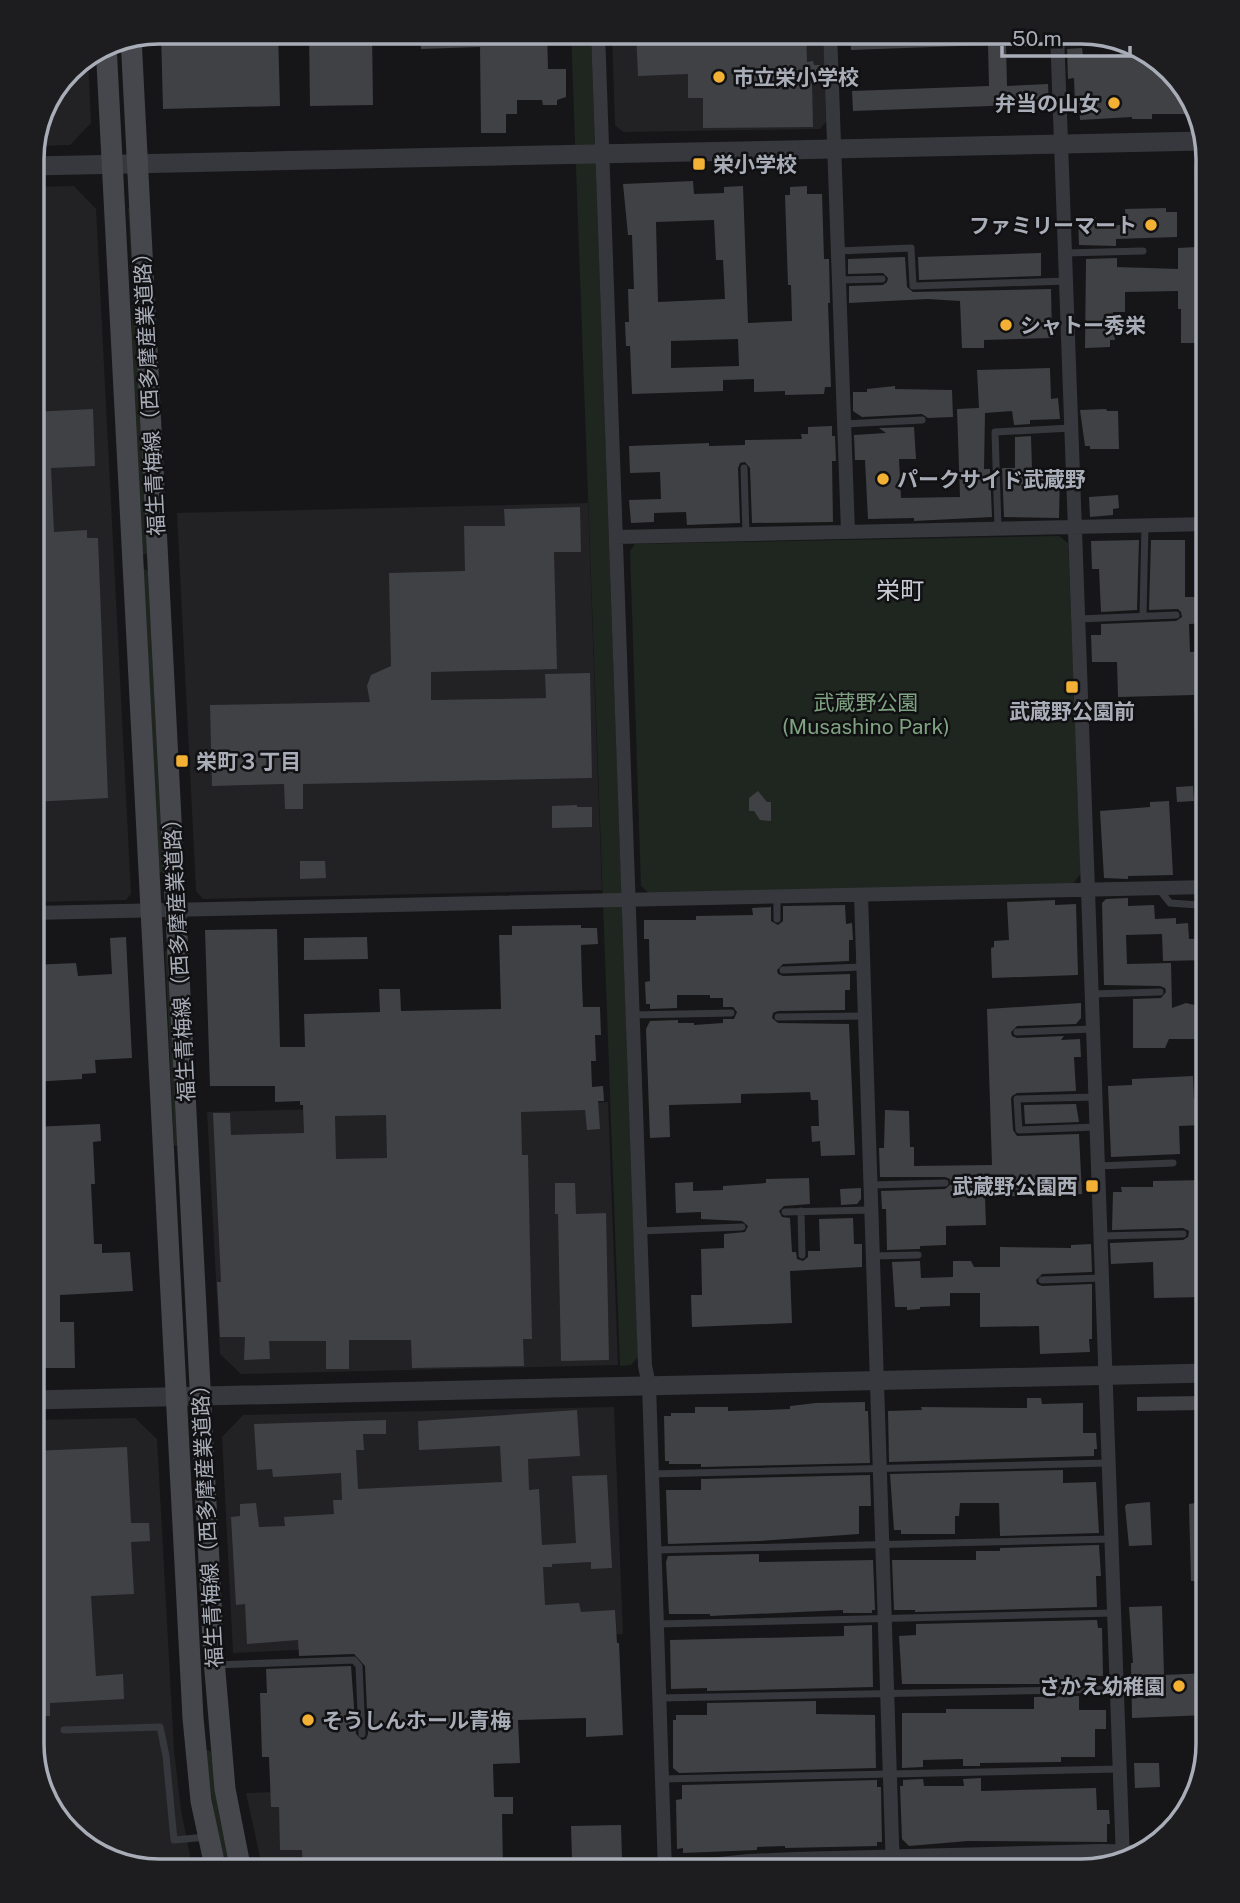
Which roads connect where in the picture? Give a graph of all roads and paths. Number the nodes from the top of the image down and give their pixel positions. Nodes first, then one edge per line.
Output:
1 (598, 44) edge
2 (830, 44) edge
3 (1057, 44) edge
4 (132, 48) edge
5 (107, 57) edge
6 (1194, 141) edge
7 (1061, 144) junction
8 (834, 149) junction
9 (603, 153) junction
10 (137, 164) junction
11 (112, 165) junction
12 (44, 166) edge
13 (838, 251) junction
14 (1143, 251) dead end
15 (1065, 253) junction
16 (882, 279) dead end
17 (839, 280) junction
18 (1066, 281) junction
19 (922, 420) dead end
20 (844, 424) junction
21 (1071, 428) junction
22 (744, 468) dead end
23 (1196, 524) edge
24 (1145, 525) junction
25 (1075, 527) junction
26 (998, 529) junction
27 (848, 532) junction
28 (746, 534) junction
29 (616, 537) junction
30 (1176, 615) dead end
31 (1143, 616) junction
32 (1078, 619) junction
33 (1196, 887) edge
34 (1158, 888) junction
35 (1088, 889) junction
36 (861, 895) junction
37 (777, 897) junction
38 (628, 900) junction
39 (1196, 905) edge
40 (151, 910) junction
41 (176, 910) junction
42 (44, 913) edge
43 (777, 919) dead end
44 (863, 967) junction
45 (782, 970) dead end
46 (1160, 992) dead end
47 (1092, 994) junction
48 (731, 1013) dead end
49 (632, 1015) junction
50 (865, 1016) junction
51 (778, 1017) dead end
52 (1093, 1029) junction
53 (1017, 1032) dead end
54 (1096, 1097) junction
55 (1097, 1127) junction
56 (189, 1153) junction
57 (163, 1154) junction
58 (1173, 1163) dead end
59 (1098, 1166) junction
60 (945, 1183) dead end
61 (870, 1185) junction
62 (871, 1210) junction
63 (801, 1211) junction
64 (785, 1212) dead end
65 (742, 1227) dead end
66 (640, 1231) junction
67 (1183, 1234) dead end
68 (1101, 1236) junction
69 (802, 1255) dead end
70 (919, 1255) dead end
71 (873, 1256) junction
72 (1102, 1278) junction
73 (1042, 1280) dead end
74 (1196, 1373) edge
75 (1106, 1376) junction
76 (877, 1380) junction
77 (649, 1385) junction
78 (176, 1396) junction
79 (200, 1396) junction
80 (44, 1399) edge
81 (1109, 1464) junction
82 (880, 1469) junction
83 (651, 1474) junction
84 (1112, 1539) junction
85 (882, 1545) junction
86 (654, 1550) junction
87 (1114, 1613) junction
88 (885, 1618) junction
89 (656, 1624) junction
90 (190, 1660) junction
91 (214, 1662) junction
92 (1117, 1689) junction
93 (887, 1694) junction
94 (659, 1698) junction
95 (64, 1730) dead end
96 (219, 1730) junction
97 (194, 1732) junction
98 (362, 1734) dead end
99 (1120, 1769) junction
100 (890, 1774) junction
101 (662, 1779) junction
102 (207, 1837) junction
103 (1123, 1851) edge
104 (893, 1856) junction
105 (1106, 1856) edge
106 (213, 1859) edge
107 (239, 1859) edge
108 (660, 1859) edge
109 (807, 1859) edge

1 - 9 street
2 - 8 street
3 - 7 street
4 - 10 main road, 福生青梅線（西多摩産業道路）
5 - 11 main road, 福生青梅線（西多摩産業道路）
6 - 7 street
7 - 8 street
7 - 15 street
8 - 9 street
8 - 13 street
9 - 10 street
9 - 29 street
10 - 11 street
10 - 41 main road, 福生青梅線（西多摩産業道路）
11 - 12 street
11 - 40 main road, 福生青梅線（西多摩産業道路）
13 - 17 street
13 - 18 lane
14 - 15 lane
15 - 18 street
16 - 17 lane
17 - 20 street
18 - 21 street
19 - 20 lane
20 - 27 street
21 - 25 street
21 - 26 lane
22 - 28 lane
23 - 24 street
24 - 25 street
24 - 31 lane
25 - 26 street
25 - 32 street
26 - 27 street
27 - 28 street
28 - 29 street
29 - 38 street
30 - 31 lane
31 - 32 lane
32 - 35 street
33 - 34 street
34 - 35 street
34 - 39 lane
35 - 36 street
35 - 47 street
36 - 37 street
36 - 44 street
37 - 38 street
37 - 43 lane
38 - 41 street
38 - 49 street
40 - 41 street
40 - 42 street
40 - 57 main road, 福生青梅線（西多摩産業道路）
41 - 56 main road, 福生青梅線（西多摩産業道路）
44 - 45 lane
44 - 50 street
46 - 47 lane
47 - 52 street
48 - 49 lane
49 - 66 street
50 - 51 lane
50 - 61 street
52 - 53 lane
52 - 54 street
54 - 55 street
54 - 55 lane
55 - 59 street
56 - 57 main road
56 - 79 main road, 福生青梅線（西多摩産業道路）
57 - 78 main road, 福生青梅線（西多摩産業道路）
58 - 59 lane
59 - 68 street
60 - 61 lane
61 - 62 street
62 - 63 lane
62 - 71 street
63 - 64 lane
63 - 69 lane
65 - 66 lane
66 - 77 street
67 - 68 lane
68 - 72 street
70 - 71 lane
71 - 76 street
72 - 73 lane
72 - 75 street
74 - 75 street
75 - 76 street
75 - 81 street
76 - 77 street
76 - 82 street
77 - 79 street
77 - 83 street
78 - 79 street
78 - 80 street
78 - 90 main road, 福生青梅線（西多摩産業道路）
79 - 91 main road, 福生青梅線（西多摩産業道路）
81 - 82 lane
81 - 84 street
82 - 83 lane
82 - 85 street
83 - 86 street
84 - 85 lane
84 - 87 street
85 - 86 lane
85 - 88 street
86 - 89 street
87 - 88 lane
87 - 92 street
88 - 89 lane
88 - 93 street
89 - 94 street
90 - 91 main road
90 - 97 main road, 福生青梅線（西多摩産業道路）
91 - 96 main road, 福生青梅線（西多摩産業道路）
91 - 98 lane
92 - 93 lane
92 - 99 street
93 - 94 lane
93 - 100 street
94 - 101 street
95 - 102 lane
96 - 97 main road
96 - 107 main road, 福生青梅線（西多摩産業道路）
97 - 102 main road, 福生青梅線（西多摩産業道路）
99 - 100 lane
99 - 103 street
100 - 101 lane
100 - 104 street
101 - 108 street
102 - 106 main road, 福生青梅線（西多摩産業道路）
104 - 105 street
104 - 109 street

